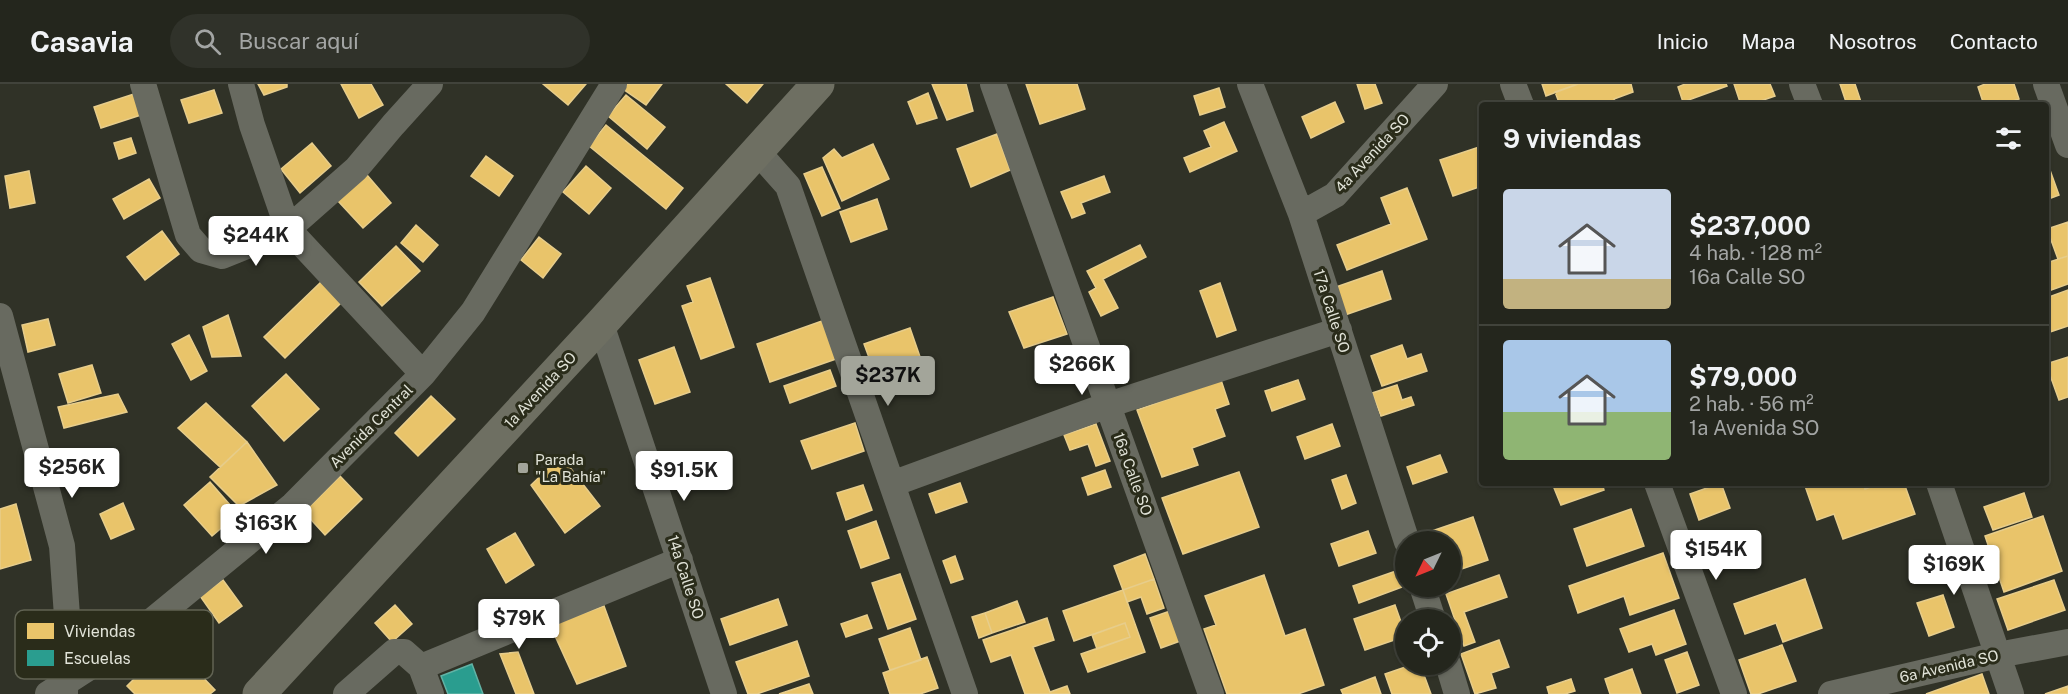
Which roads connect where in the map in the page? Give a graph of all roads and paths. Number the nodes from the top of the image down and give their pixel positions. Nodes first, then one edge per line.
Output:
1 (241, 84) edge
2 (614, 84) edge
3 (818, 84) edge
4 (993, 84) edge
5 (1250, 84) edge
6 (1435, 84) edge
7 (1513, 84) edge
8 (1802, 84) edge
9 (2046, 84) edge
10 (144, 87) edge
11 (415, 90) edge
12 (1520, 102) edge
13 (1809, 102) edge
14 (2068, 145) edge
15 (757, 151) junction
16 (1301, 214) junction
17 (288, 229) junction
18 (0, 316) edge
19 (602, 324) junction
20 (1339, 330) junction
21 (423, 374) junction
22 (10, 397) edge
23 (1108, 405) junction
24 (892, 484) junction
25 (1658, 486) edge
26 (1940, 486) edge
27 (1403, 531) edge
28 (680, 560) junction
29 (67, 610) edge
30 (165, 610) edge
31 (2068, 642) edge
32 (1998, 655) junction
33 (421, 667) junction
34 (1451, 675) edge
35 (74, 679) edge
36 (59, 690) edge
37 (265, 692) edge
38 (346, 694) edge
39 (431, 694) edge
40 (724, 694) edge
41 (965, 694) edge
42 (1211, 694) edge
43 (1457, 694) edge
44 (1734, 694) edge
45 (1830, 694) edge
46 (2012, 694) edge

1 - 17 street
2 - 21 street, Avenida Central
3 - 15 highway, 1a Avenida SO
4 - 23 street, 16a Calle SO
5 - 16 street, 17a Calle SO
6 - 16 street, 4a Avenida SO
7 - 12 street
8 - 13 street
9 - 14 street
10 - 17 street
11 - 17 street
15 - 19 highway, 1a Avenida SO
15 - 24 street
16 - 20 street, 17a Calle SO
17 - 21 street
18 - 22 street
19 - 28 street, 14a Calle SO
19 - 37 highway, 1a Avenida SO
20 - 23 street
20 - 27 street, 17a Calle SO
21 - 30 street, Avenida Central
22 - 29 street
23 - 24 street
23 - 42 street, 16a Calle SO
24 - 41 street
25 - 44 street
26 - 32 street
28 - 33 street
28 - 40 street, 14a Calle SO
31 - 32 street, 6a Avenida SO
32 - 45 street, 6a Avenida SO
32 - 46 street
33 - 38 street
33 - 39 street
34 - 43 street
35 - 36 street, Avenida Central

